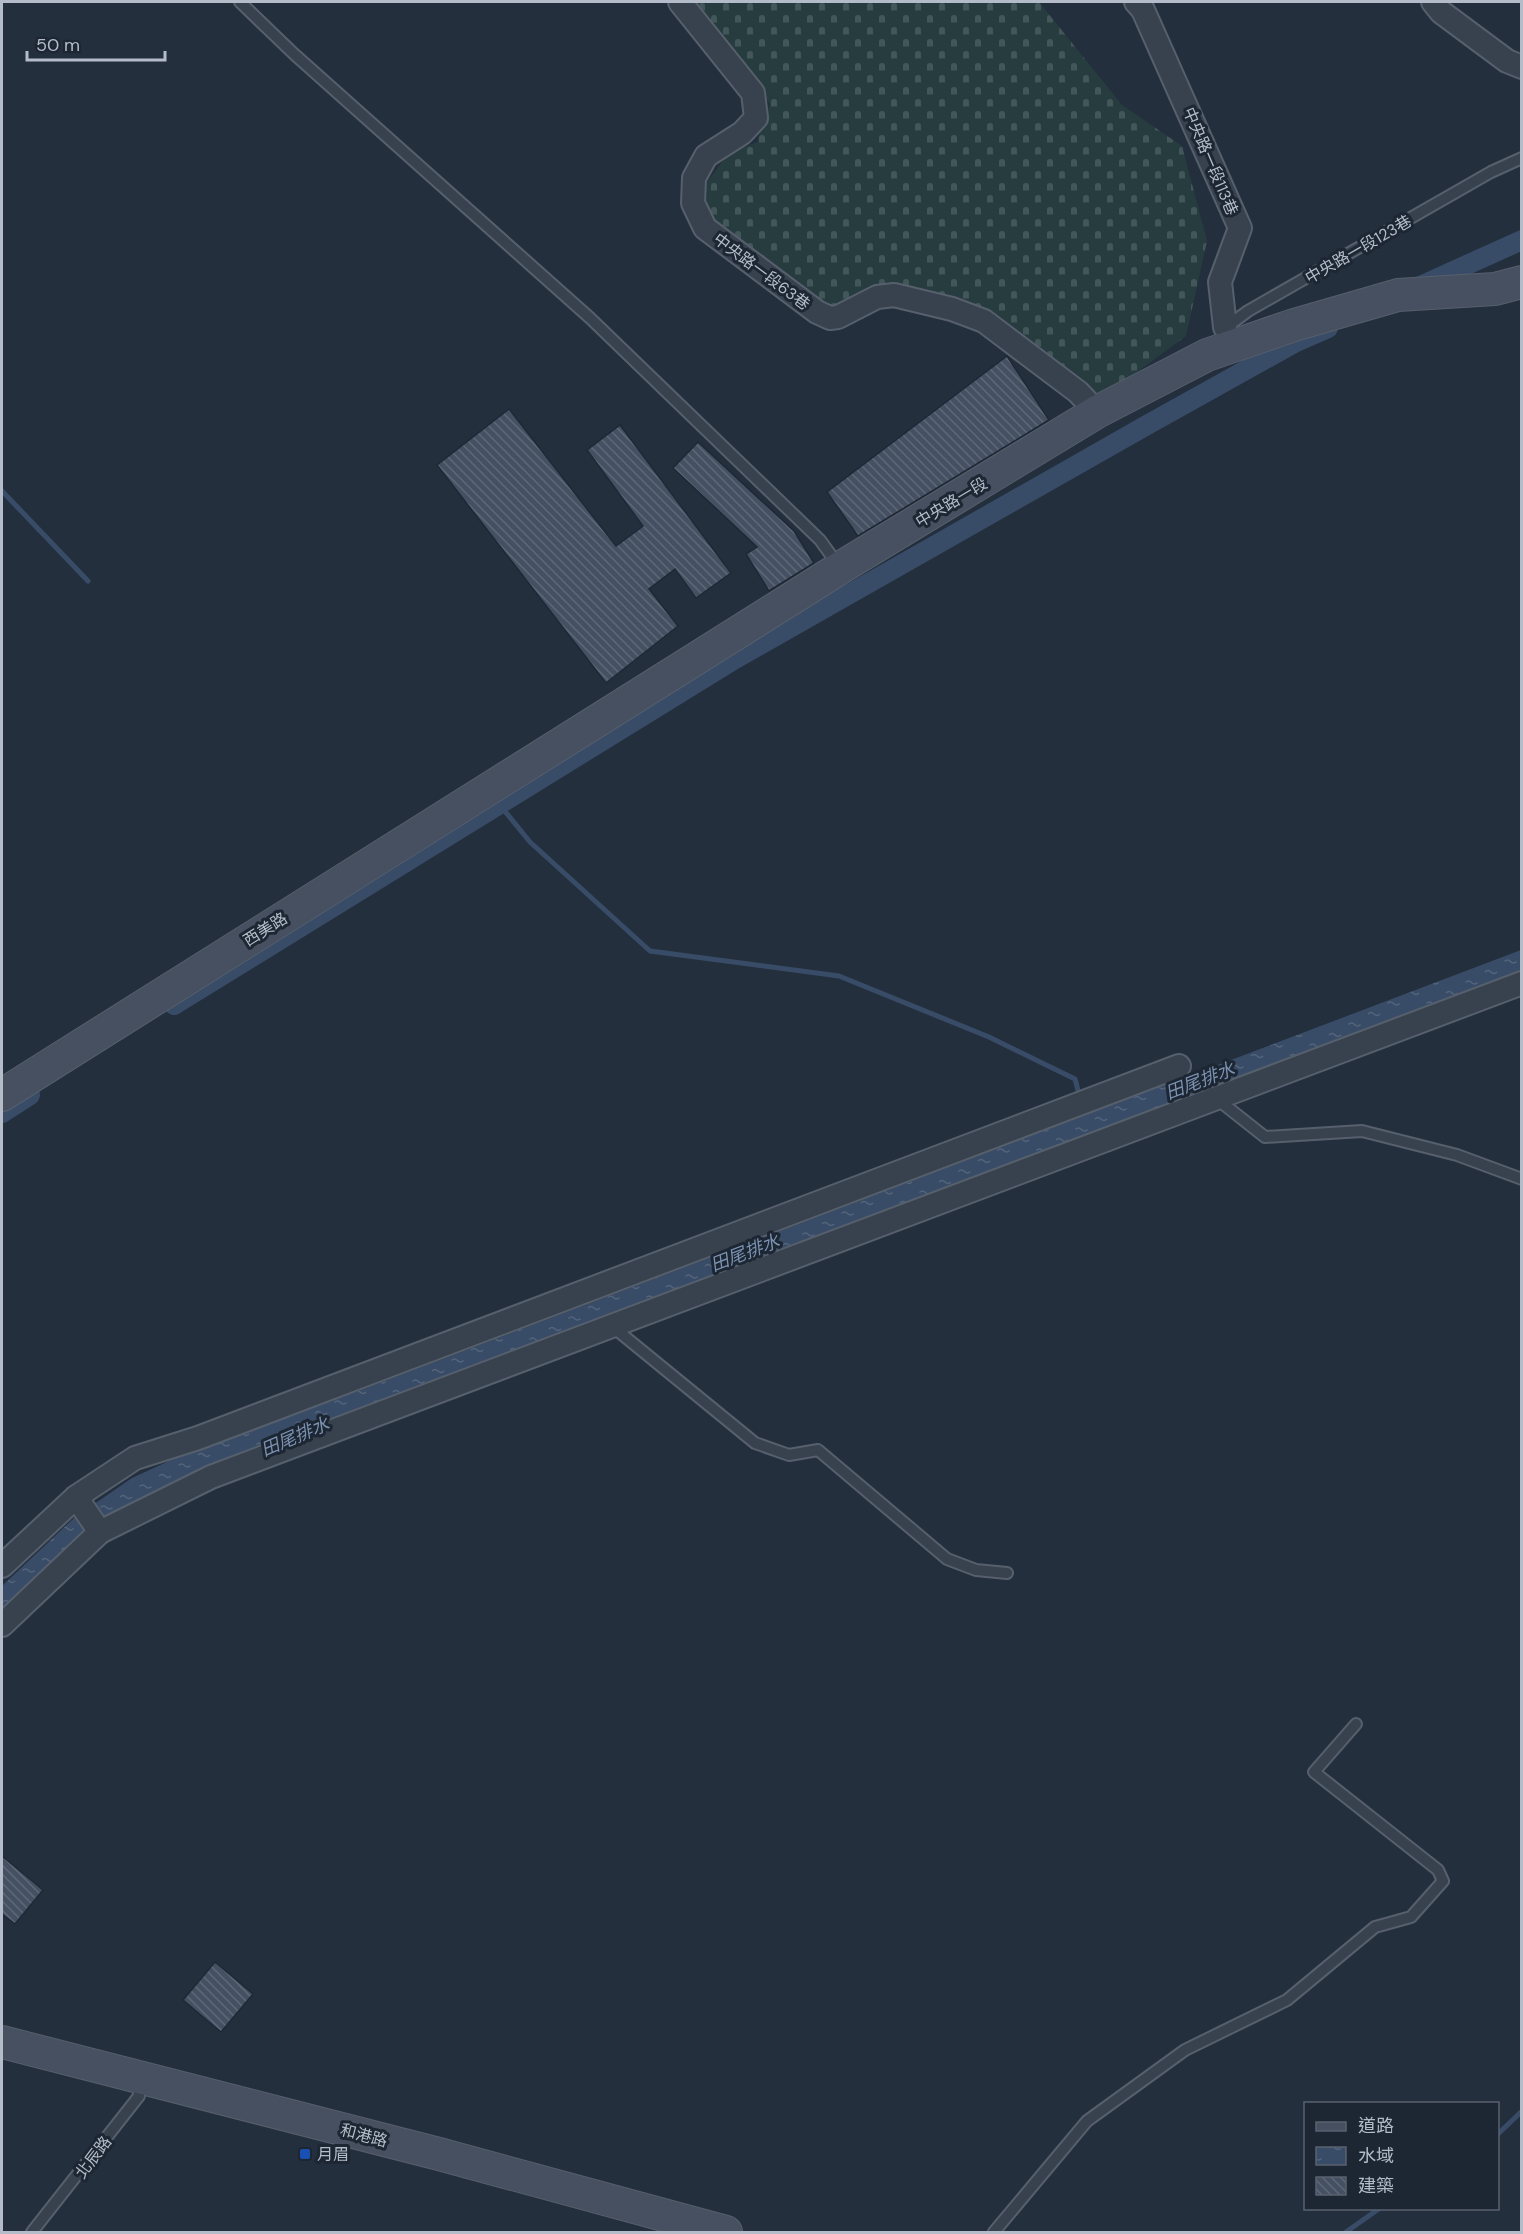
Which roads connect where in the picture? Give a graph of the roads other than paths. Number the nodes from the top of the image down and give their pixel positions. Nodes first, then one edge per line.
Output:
1 (240, 2) edge
2 (680, 2) edge
3 (1136, 2) edge
4 (1433, 2) edge
5 (1521, 67) edge
6 (1521, 158) edge
7 (1508, 286) edge
8 (1225, 327) junction
9 (1207, 355) junction
10 (1097, 412) junction
11 (840, 568) junction
12 (529, 762) joint
13 (1521, 983) edge
14 (1179, 1066) dead end
15 (2, 1095) edge
16 (1217, 1099) junction
17 (1521, 1179) edge
18 (612, 1326) junction
19 (76, 1497) junction
20 (100, 1532) junction
21 (2, 1566) edge
22 (1007, 1573) dead end
23 (2, 1625) edge
24 (1356, 1724) dead end
25 (2, 2042) edge
26 (2, 2059) edge
27 (139, 2086) junction
28 (32, 2232) edge
29 (656, 2232) edge
30 (726, 2232) edge
31 (994, 2232) edge

1 - 11 lane
2 - 10 street, 中央路一段63巷
3 - 8 street, 中央路一段113巷
4 - 5 street
6 - 8 lane, 中央路一段123巷
7 - 9 street, 中央路一段
8 - 9 lane, 中央路一段123巷
9 - 10 street, 中央路一段
10 - 11 street, 中央路一段
11 - 12 street, 中央路一段
12 - 15 street, 西美路
13 - 16 street
14 - 19 street
16 - 17 lane
16 - 18 street
18 - 20 street
18 - 22 lane
19 - 20 street
19 - 21 street
20 - 23 street
24 - 31 lane
25 - 27 street, 和港路
26 - 27 street, 和港路
27 - 28 lane, 北辰路
27 - 29 street, 和港路
27 - 30 street, 和港路

